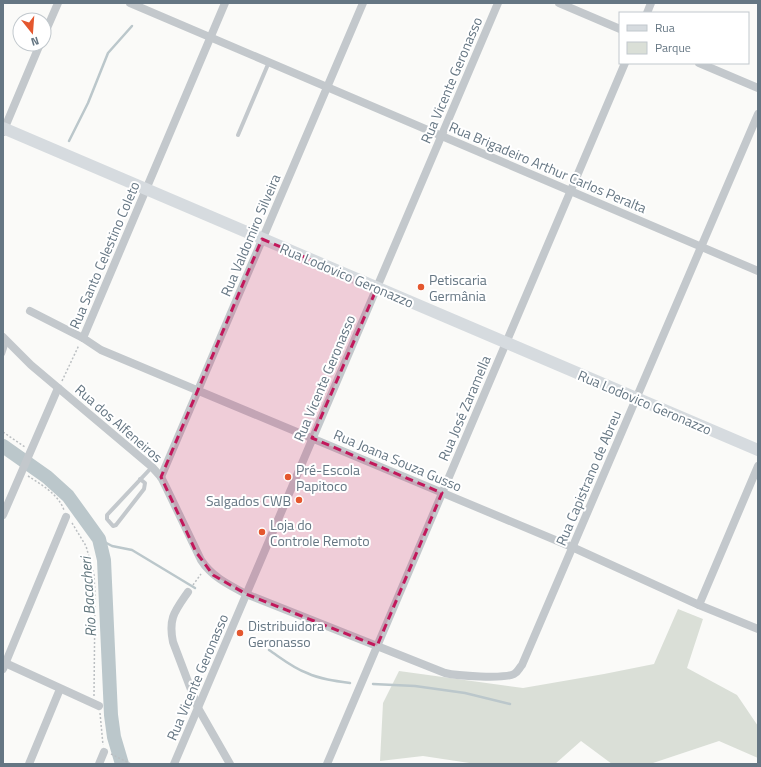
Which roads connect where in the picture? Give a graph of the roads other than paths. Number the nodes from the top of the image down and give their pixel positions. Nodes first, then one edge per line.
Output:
1 (58, 3) edge
2 (130, 3) edge
3 (225, 3) edge
4 (363, 3) edge
5 (498, 3) edge
6 (559, 3) edge
7 (52, 17) edge
8 (619, 29) edge
9 (210, 37) junction
10 (37, 52) edge
11 (269, 62) junction
12 (625, 64) edge
13 (701, 64) edge
14 (327, 87) junction
15 (758, 88) edge
16 (758, 114) edge
17 (3, 130) edge
18 (238, 135) dead end
19 (441, 136) junction
20 (146, 189) junction
21 (571, 191) junction
22 (262, 239) junction
23 (701, 246) junction
24 (758, 271) edge
25 (377, 288) junction
26 (30, 311) dead end
27 (83, 338) junction
28 (5, 340) edge
29 (506, 343) junction
30 (3, 354) edge
31 (58, 388) junction
32 (198, 390) junction
33 (636, 398) junction
34 (312, 438) junction
35 (758, 450) edge
36 (758, 466) edge
37 (152, 467) junction
38 (161, 477) junction
39 (140, 479) junction
40 (442, 493) junction
41 (3, 515) edge
42 (66, 518) road end
43 (572, 547) junction
44 (188, 592) dead end
45 (246, 594) junction
46 (699, 605) junction
47 (758, 629) edge
48 (377, 646) junction
49 (4, 665) edge
50 (514, 674) joint
51 (60, 689) junction
52 (99, 706) road end
53 (198, 708) junction
54 (104, 752) road end
55 (232, 763) edge
56 (29, 764) edge
57 (99, 764) edge
58 (174, 764) edge
59 (327, 764) edge

1 - 7 street
2 - 9 street, Rua Brigadeiro Arthur Carlos Peralta
3 - 9 street, Rua Santo Celestino Coleto
4 - 14 street, Rua Valdomiro Silveira
5 - 19 street, Rua Vicente Geronasso
6 - 8 street
9 - 11 street, Rua Brigadeiro Arthur Carlos Peralta
9 - 20 street, Rua Santo Celestino Coleto
10 - 17 street
11 - 14 street, Rua Brigadeiro Arthur Carlos Peralta
11 - 18 lane
12 - 21 street, Rua José Zaramella
13 - 15 street
14 - 19 street, Rua Brigadeiro Arthur Carlos Peralta
14 - 22 street, Rua Valdomiro Silveira
16 - 23 street, Rua Capistrano de Abreu
17 - 20 main road, Rua Lodovico Geronazzo
19 - 21 street, Rua Brigadeiro Arthur Carlos Peralta
19 - 25 street, Rua Vicente Geronasso
20 - 22 main road, Rua Lodovico Geronazzo
20 - 27 street, Rua Santo Celestino Coleto
21 - 23 street, Rua Brigadeiro Arthur Carlos Peralta
21 - 29 street, Rua José Zaramella
22 - 25 main road, Rua Lodovico Geronazzo
22 - 32 street, Rua Valdomiro Silveira
23 - 24 street, Rua Brigadeiro Arthur Carlos Peralta
23 - 33 street, Rua Capistrano de Abreu
25 - 29 main road, Rua Lodovico Geronazzo
25 - 34 street, Rua Vicente Geronasso
26 - 27 street, Rua Joana Souza Gusso
27 - 32 street, Rua Joana Souza Gusso
28 - 30 lane
28 - 31 street, Rua dos Alfeneiros
29 - 33 main road, Rua Lodovico Geronazzo
29 - 40 street, Rua José Zaramella
31 - 37 street, Rua dos Alfeneiros
31 - 41 street
32 - 34 street, Rua Joana Souza Gusso
32 - 38 street, Rua Valdomiro Silveira
33 - 35 main road, Rua Lodovico Geronazzo
33 - 43 street, Rua Capistrano de Abreu
34 - 40 street, Rua Joana Souza Gusso
34 - 45 street, Rua Vicente Geronasso
36 - 46 street
37 - 38 street, Rua dos Alfeneiros
37 - 39 lane
38 - 45 street, Rua dos Alfeneiros
39 - 39 lane
40 - 43 street, Rua Joana Souza Gusso
40 - 48 street, Rua José Zaramella
42 - 49 street
43 - 46 street, Rua Joana Souza Gusso
43 - 50 street, Rua Capistrano de Abreu
44 - 53 street
45 - 48 street, Rua dos Alfeneiros
45 - 53 street, Rua Vicente Geronasso
46 - 47 street, Rua Joana Souza Gusso
48 - 50 street, Rua dos Alfeneiros
48 - 59 street, Rua José Zaramella
49 - 51 street
51 - 52 street
51 - 56 street
53 - 55 street
53 - 58 street, Rua Vicente Geronasso
54 - 57 street

